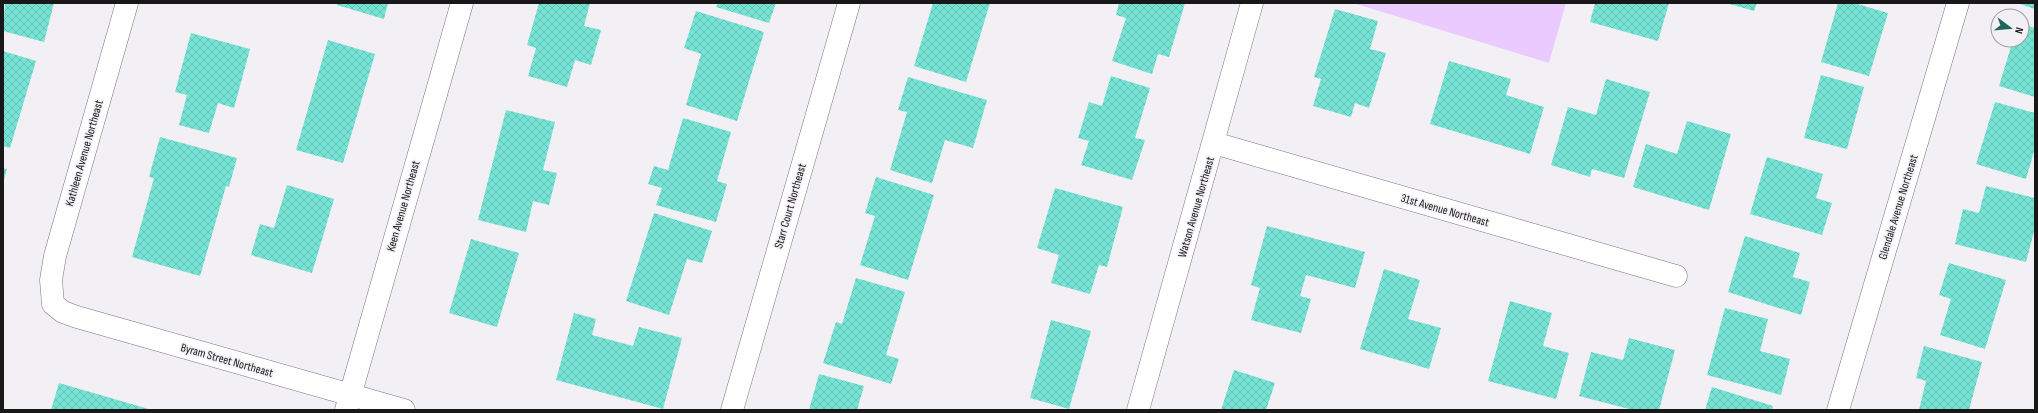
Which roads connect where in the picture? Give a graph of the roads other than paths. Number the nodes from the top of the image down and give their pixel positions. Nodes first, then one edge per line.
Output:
1 (127, 3) edge
2 (462, 3) edge
3 (849, 3) edge
4 (1252, 3) edge
5 (1958, 3) edge
6 (1214, 143) junction
7 (1676, 276) dead end
8 (53, 304) joint
9 (348, 402) edge
10 (404, 410) edge
11 (732, 410) edge
12 (1138, 410) edge
13 (1838, 410) edge

1 - 8 street, Kathleen Avenue Northeast
2 - 9 street, Keen Avenue Northeast
3 - 11 street, Starr Court Northeast
4 - 6 street, Watson Avenue Northeast
5 - 13 street, Glendale Avenue Northeast
6 - 7 street, 31st Avenue Northeast
6 - 12 street, Watson Avenue Northeast
8 - 9 street, Byram Street Northeast
9 - 10 street, Byram Street Northeast

